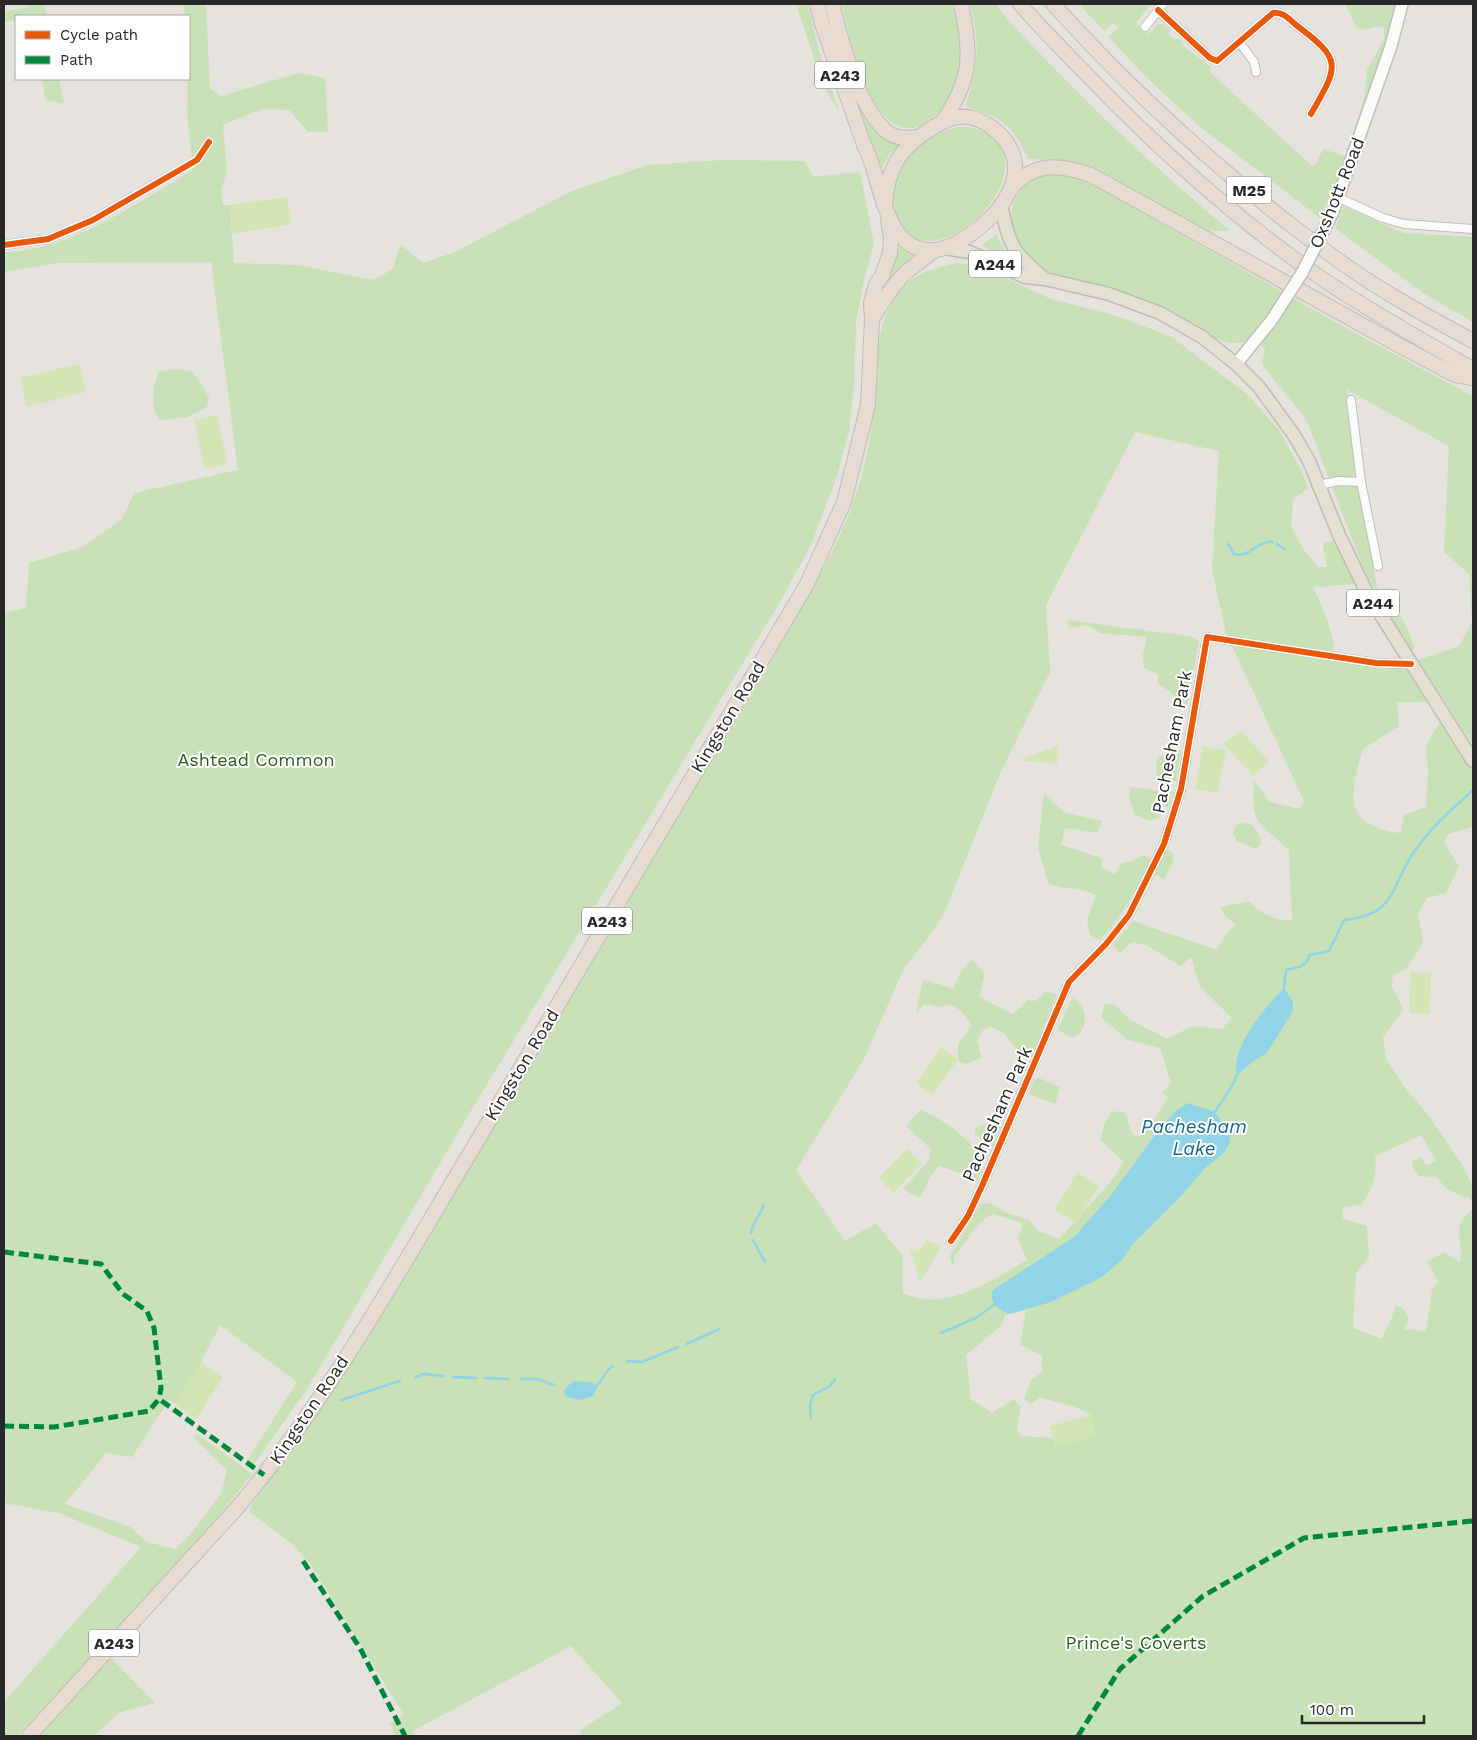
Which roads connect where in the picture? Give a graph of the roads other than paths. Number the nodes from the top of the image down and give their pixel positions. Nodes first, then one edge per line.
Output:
1 (817, 4) edge
2 (832, 4) edge
3 (961, 4) edge
4 (1020, 4) edge
5 (1053, 4) edge
6 (1402, 4) edge
7 (1161, 7) edge
8 (1145, 27) dead end
9 (1240, 43) junction
10 (1256, 72) dead end
11 (1311, 114) dead end
12 (941, 122) junction
13 (918, 138) junction
14 (209, 142) dead end
15 (864, 145) junction
16 (1012, 187) junction
17 (1339, 198) junction
18 (1001, 204) junction
19 (886, 211) junction
20 (1473, 229) edge
21 (4, 245) edge
22 (940, 249) junction
23 (1045, 279) junction
24 (876, 284) junction
25 (872, 319) junction
26 (1473, 341) edge
27 (1236, 364) junction
28 (1473, 369) edge
29 (1473, 378) edge
30 (1351, 400) dead end
31 (1361, 482) junction
32 (1320, 485) junction
33 (1378, 566) dead end
34 (1411, 664) junction
35 (1473, 761) edge
36 (951, 1242) dead end
37 (29, 1736) edge

1 - 15 highway, A243
2 - 13 highway, A243
3 - 12 highway
4 - 28 highway, M25
5 - 26 highway, M25
6 - 17 main road, Oxshott Road
7 - 8 street
7 - 9 street
9 - 10 street
9 - 11 street
12 - 13 highway
12 - 16 highway
13 - 19 highway
14 - 21 street
15 - 19 highway, A243
15 - 24 highway
16 - 18 highway
16 - 29 highway
17 - 20 street
17 - 27 main road, Oxshott Road, bridge
18 - 22 highway
18 - 23 main road, A244
19 - 22 highway
19 - 24 highway, Kingston Road / A243
22 - 23 main road, A244
22 - 25 highway
23 - 27 main road, A244
24 - 25 highway, Kingston Road / A243
25 - 37 highway, Kingston Road / A243
27 - 32 main road, A244
30 - 31 street
31 - 32 street
31 - 33 street
32 - 34 main road, A244
34 - 35 main road, A244
34 - 36 street, Pachesham Park

